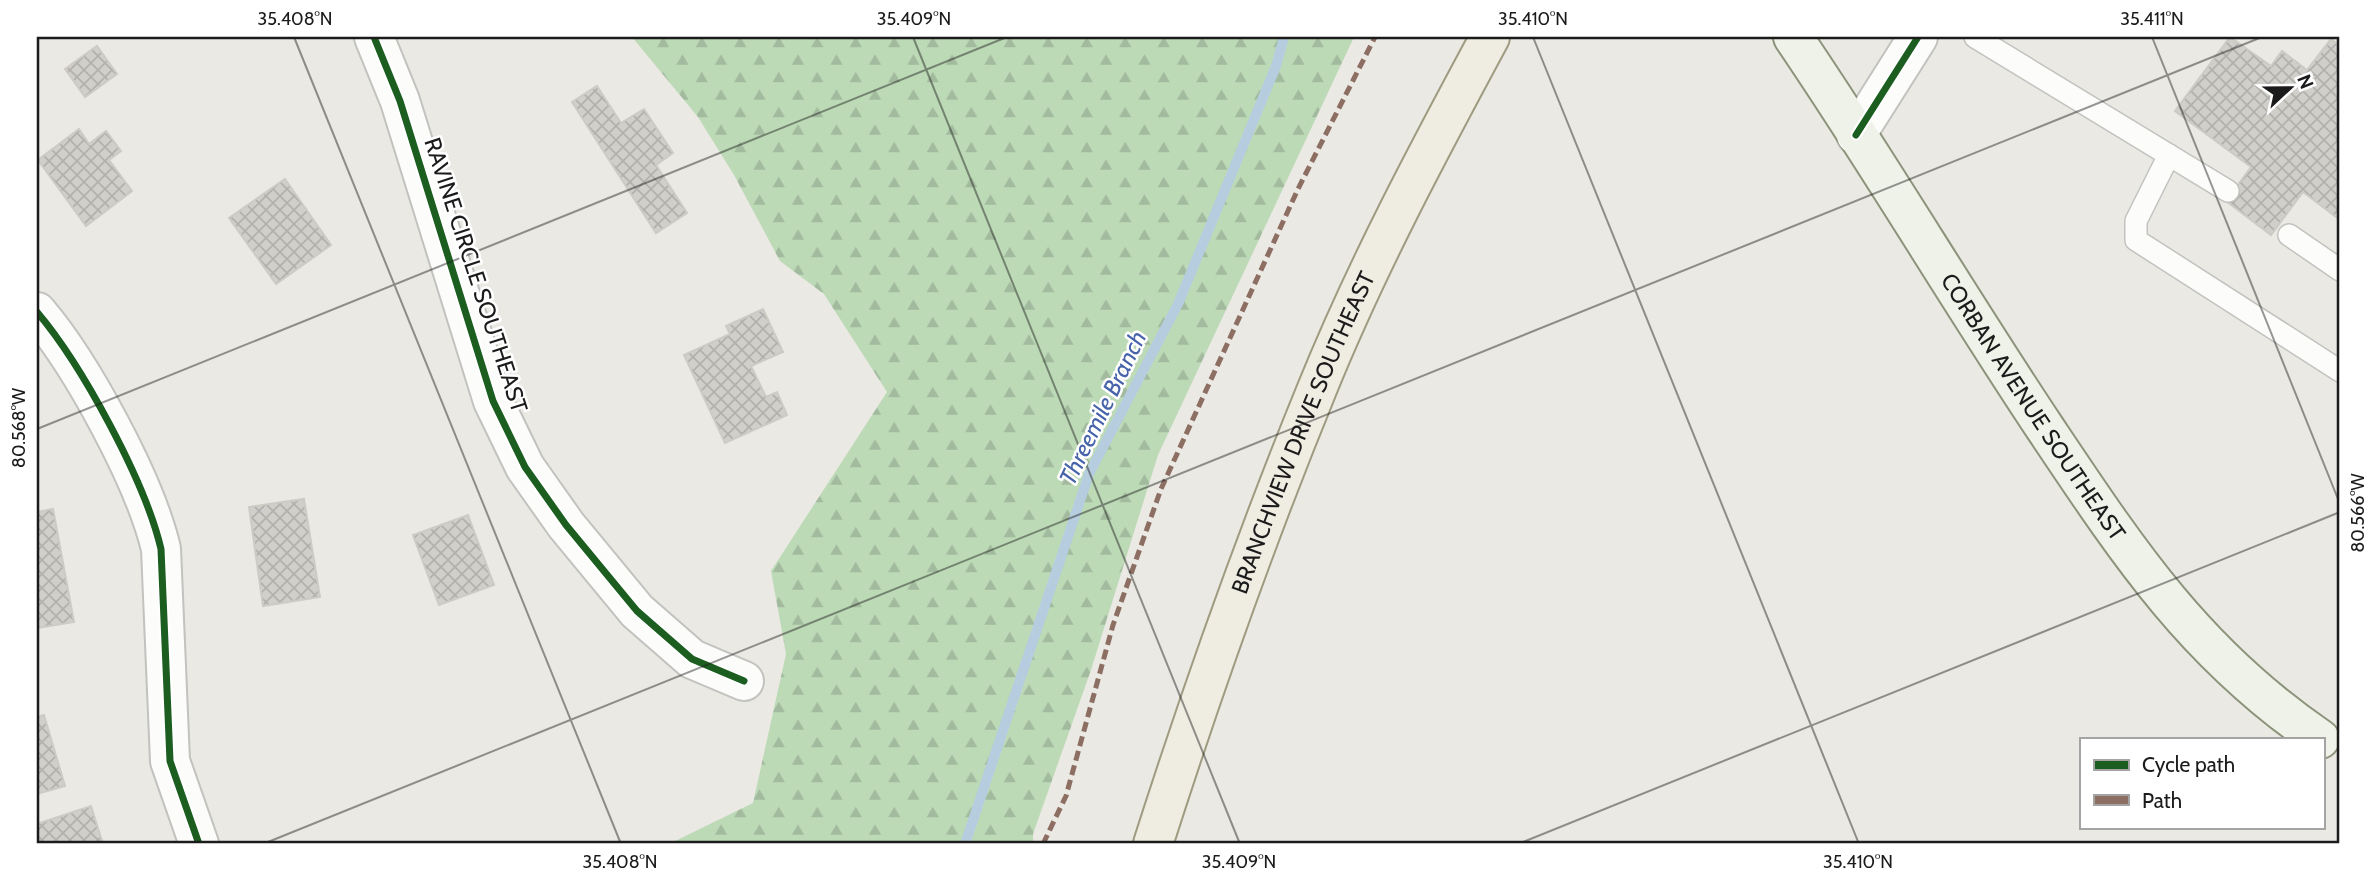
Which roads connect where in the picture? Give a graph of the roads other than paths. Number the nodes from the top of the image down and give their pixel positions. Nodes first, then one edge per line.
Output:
1 (374, 37) edge
2 (1490, 37) edge
3 (1793, 37) edge
4 (1917, 37) edge
5 (1975, 37) edge
6 (1856, 135) junction
7 (2169, 155) junction
8 (2228, 191) dead end
9 (2289, 235) dead end
10 (2340, 270) edge
11 (37, 312) edge
12 (2340, 371) edge
13 (744, 681) dead end
14 (2318, 738) edge
15 (2324, 742) edge
16 (2340, 753) edge
17 (199, 844) edge
18 (1153, 844) edge

1 - 13 street, RAVINE CIRCLE SOUTHEAST
2 - 18 main road, BRANCHVIEW DRIVE SOUTHEAST
3 - 6 main road, CORBAN AVENUE SOUTHEAST
4 - 6 street
5 - 7 lane
6 - 14 main road, CORBAN AVENUE SOUTHEAST
7 - 8 lane
7 - 12 lane
9 - 10 lane
11 - 17 street
15 - 16 main road, CORBAN AVENUE SOUTHEAST

